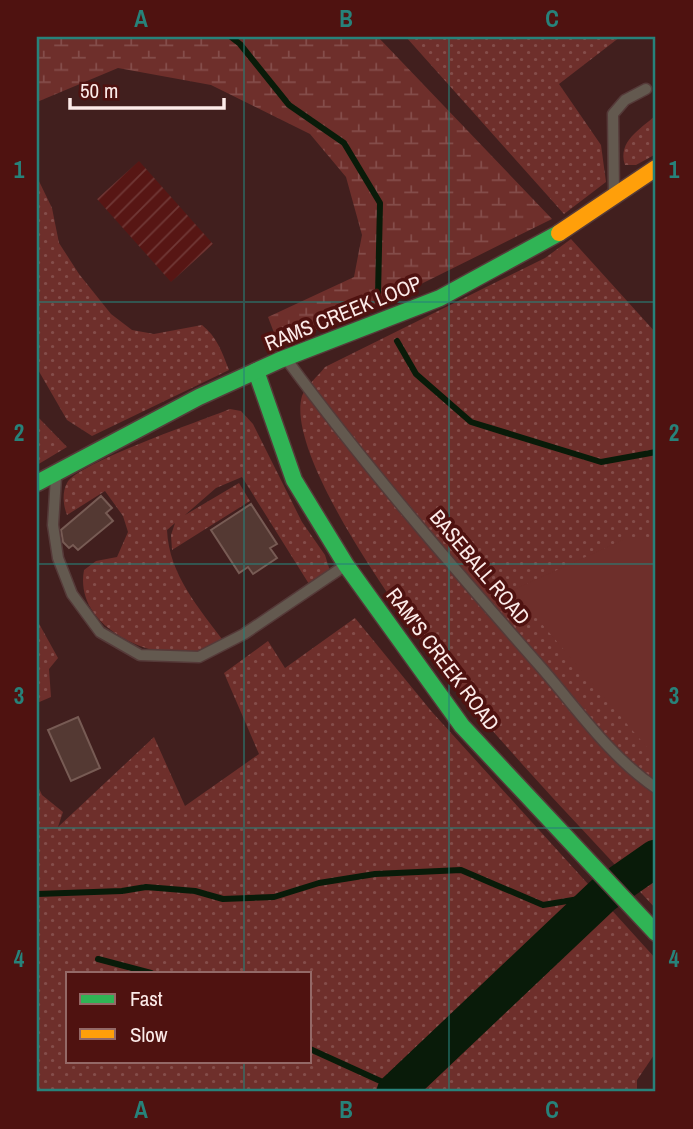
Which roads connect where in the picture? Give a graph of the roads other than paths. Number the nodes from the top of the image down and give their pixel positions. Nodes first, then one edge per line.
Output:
1 (646, 89) dead end
2 (656, 168) edge
3 (614, 198) junction
4 (286, 359) junction
5 (256, 370) junction
6 (57, 471) junction
7 (37, 483) edge
8 (346, 565) junction
9 (656, 788) edge
10 (656, 933) edge

1 - 3 lane
2 - 3 street, RAMS CREEK LOOP
3 - 4 street, RAMS CREEK LOOP
4 - 5 street, RAMS CREEK LOOP
4 - 9 lane, BASEBALL ROAD
5 - 6 street, RAMS CREEK LOOP
5 - 8 street, RAM'S CREEK ROAD
6 - 7 street, RAMS CREEK LOOP
6 - 8 lane
8 - 10 street, RAM'S CREEK ROAD

